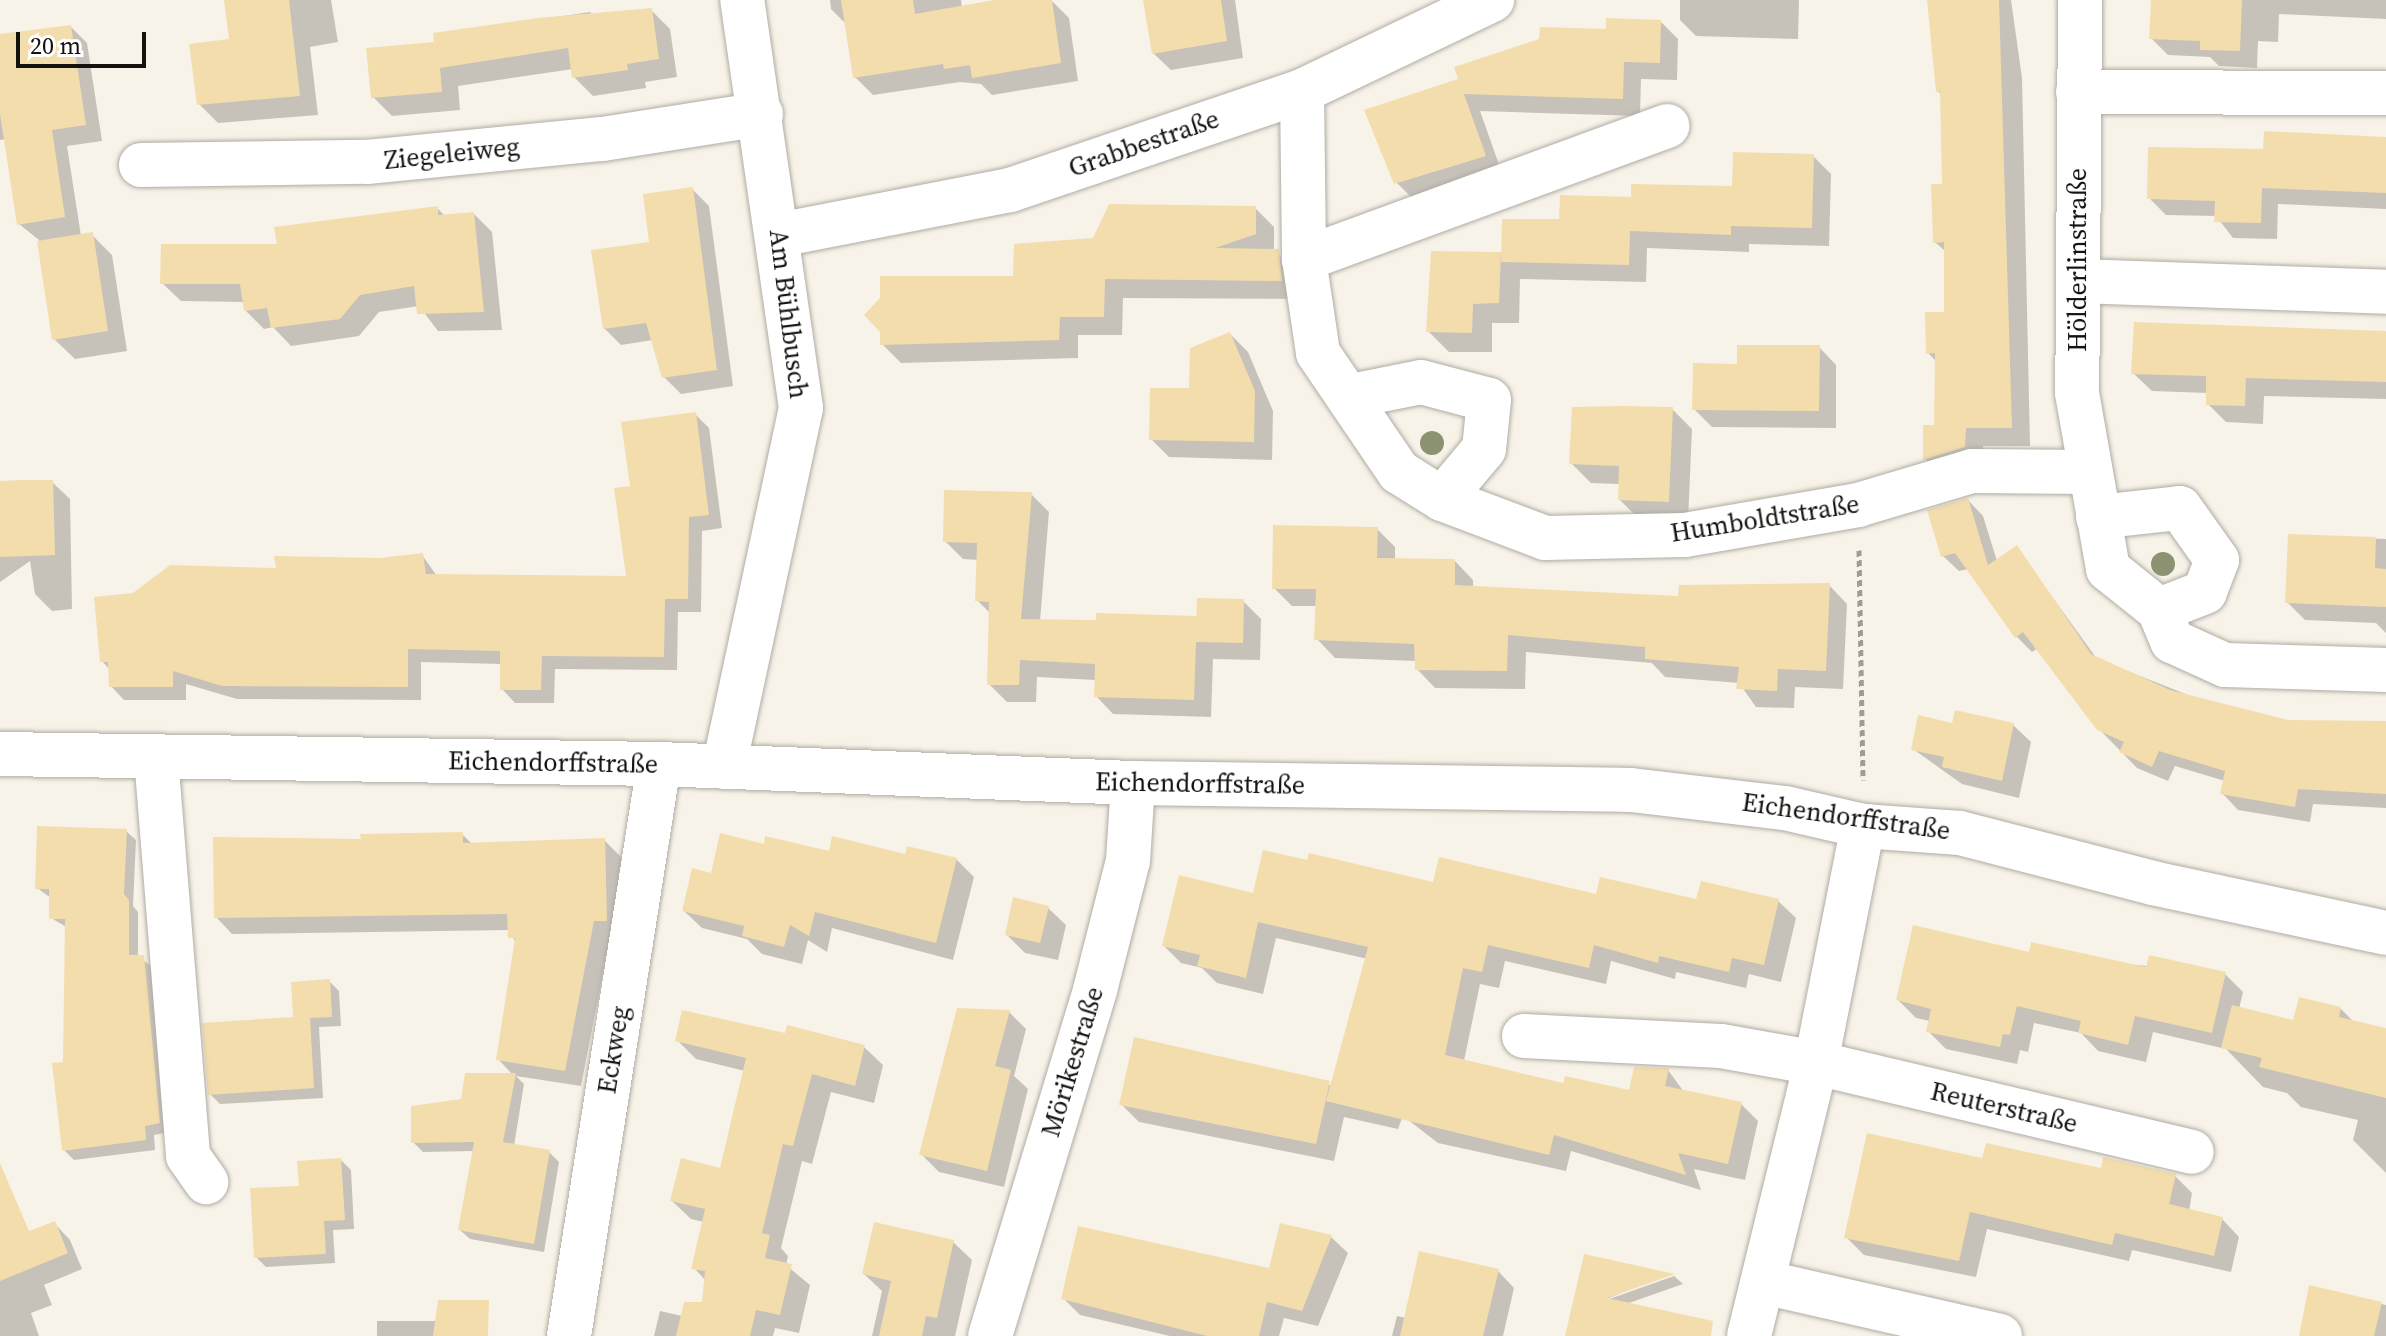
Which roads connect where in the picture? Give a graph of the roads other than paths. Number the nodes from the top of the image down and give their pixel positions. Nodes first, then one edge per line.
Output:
1 (742, 0) edge
2 (1492, 0) edge
3 (2080, 0) edge
4 (1302, 91) junction
5 (2078, 92) junction
6 (2386, 93) edge
7 (761, 114) junction
8 (1667, 126) dead end
9 (141, 165) dead end
10 (779, 235) junction
11 (1304, 259) junction
12 (2078, 281) junction
13 (2386, 292) edge
14 (1351, 396) junction
15 (2090, 472) junction
16 (1442, 499) junction
17 (2098, 517) junction
18 (2159, 610) junction
19 (2386, 670) edge
20 (0, 754) edge
21 (156, 757) junction
22 (659, 764) junction
23 (724, 767) junction
24 (1133, 783) junction
25 (1863, 826) junction
26 (2386, 933) edge
27 (1524, 1036) dead end
28 (1816, 1063) junction
29 (2192, 1152) dead end
30 (206, 1182) dead end
31 (1763, 1282) junction
32 (569, 1336) edge
33 (990, 1336) edge
34 (1749, 1336) edge
35 (2000, 1336) edge

1 - 7 street, Am Bühlbusch
2 - 4 street, Grabbestraße
3 - 5 street, Hölderlinstraße
4 - 10 street, Grabbestraße
4 - 11 street, Humboldtstraße
5 - 6 street
5 - 12 street, Hölderlinstraße
7 - 9 street, Ziegeleiweg
7 - 10 street, Am Bühlbusch
8 - 11 street
10 - 23 street, Am Bühlbusch
11 - 14 street, Humboldtstraße
12 - 13 street
12 - 15 street, Hölderlinstraße
14 - 16 street, Humboldtstraße
14 - 16 street
15 - 16 street, Humboldtstraße
15 - 17 street, Hölderlinstraße
17 - 18 street, Hölderlinstraße
17 - 18 street
18 - 19 street, Hölderlinstraße
20 - 21 street, Eichendorffstraße
21 - 22 street, Eichendorffstraße
21 - 30 street
22 - 23 street, Eichendorffstraße
22 - 32 street, Eckweg
23 - 24 street, Eichendorffstraße
24 - 25 street, Eichendorffstraße
24 - 33 street, Mörikestraße
25 - 26 street, Eichendorffstraße
25 - 28 street
27 - 28 street, Reuterstraße
28 - 29 street, Reuterstraße
28 - 31 street
31 - 34 street
31 - 35 street

